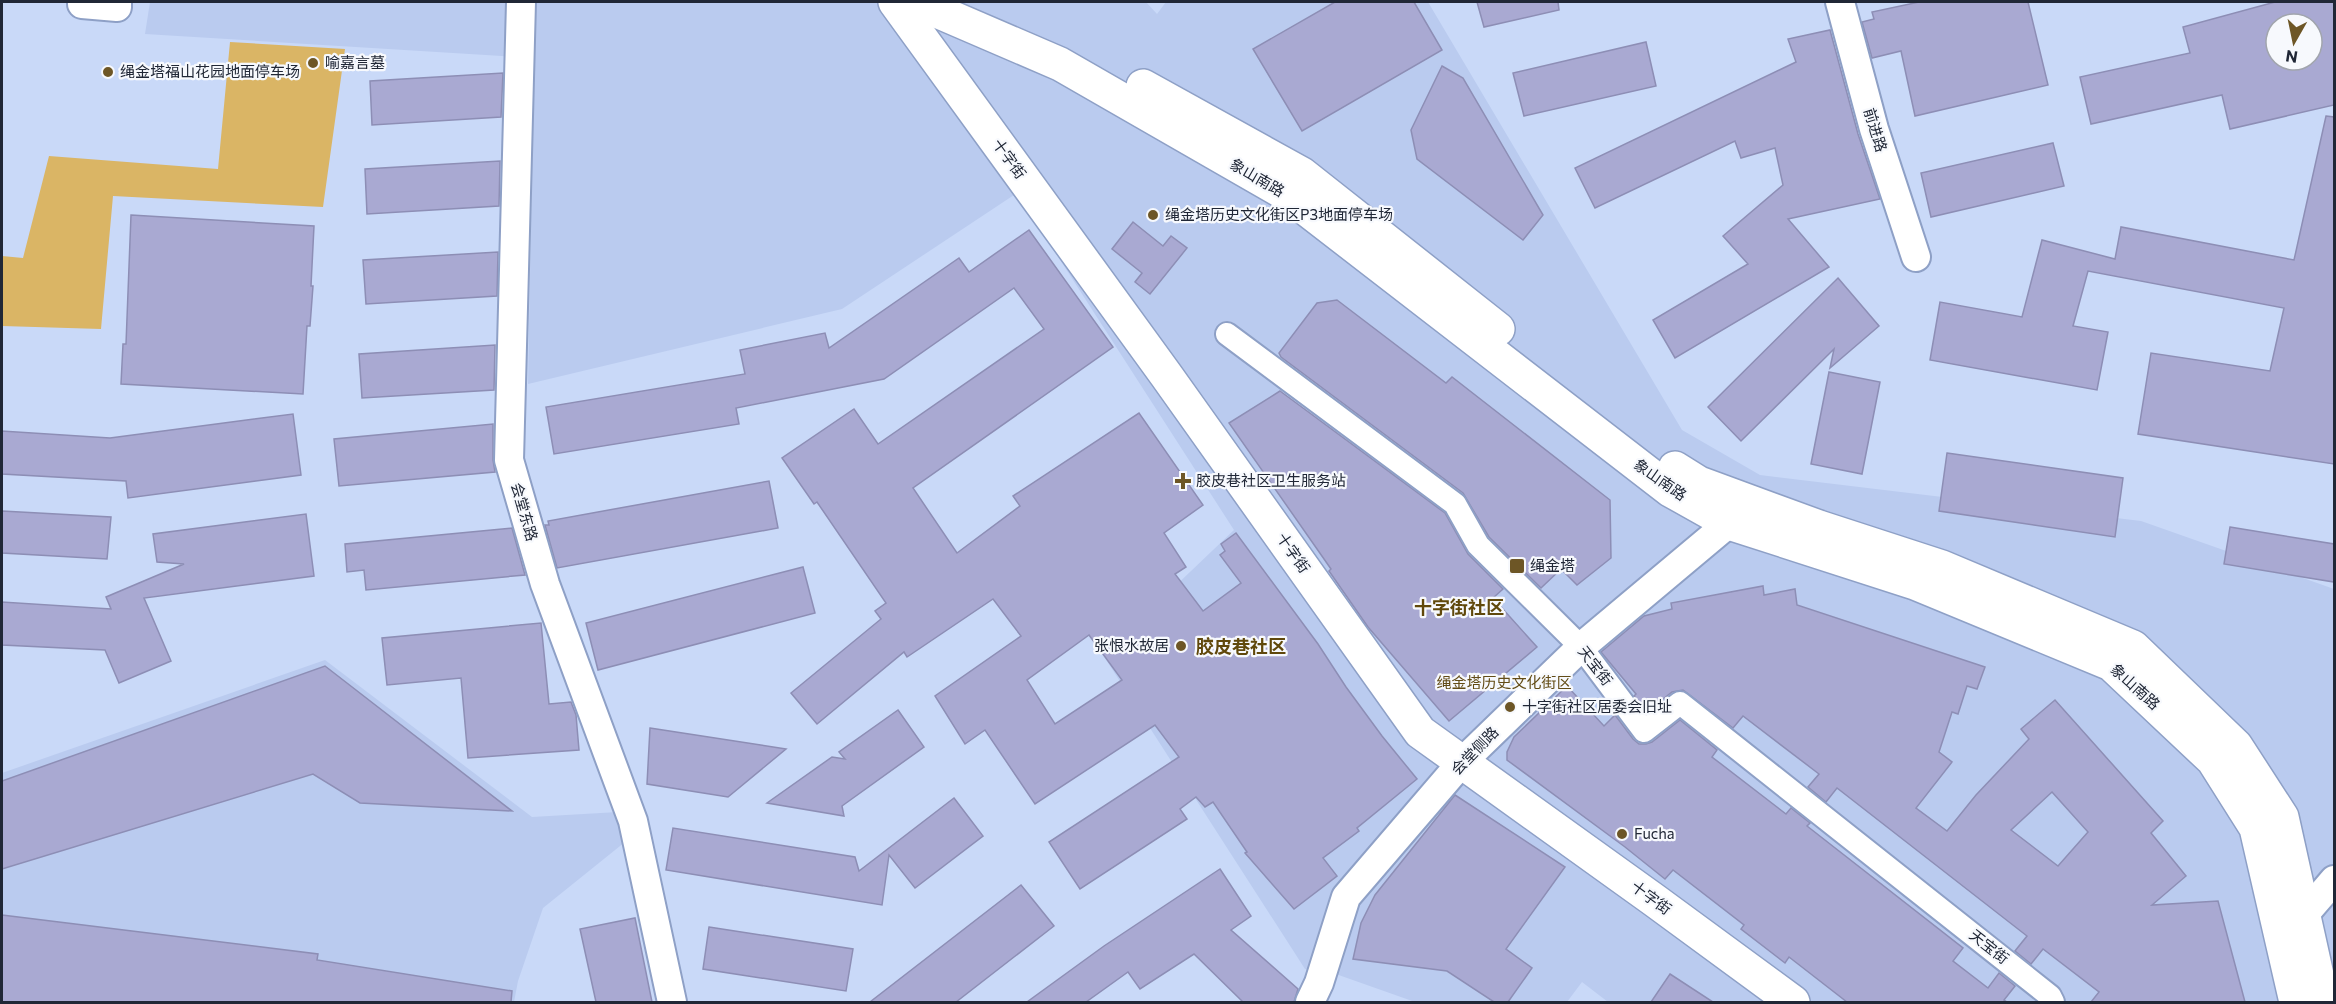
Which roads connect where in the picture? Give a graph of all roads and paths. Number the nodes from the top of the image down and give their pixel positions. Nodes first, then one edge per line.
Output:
1 (82, 2) edge
2 (117, 2) edge
3 (521, 2) edge
4 (895, 2) edge
5 (916, 2) edge
6 (974, 2) edge
7 (1840, 2) edge
8 (1916, 257) dead end
9 (1227, 334) dead end
10 (1729, 523) junction
11 (1581, 646) junction
12 (1462, 762) junction
13 (2334, 880) edge
14 (2291, 920) junction
15 (672, 1002) edge
16 (1310, 1002) edge
17 (1793, 1002) edge
18 (2053, 1002) edge
19 (2296, 1002) edge
20 (2323, 1002) edge

1 - 2 street
3 - 15 street, 会堂东路
4 - 12 main road, 十字街
5 - 10 main road, 象山南路
6 - 14 main road, 象山南路
7 - 8 street, 前进路
9 - 11 street, 天宝街
10 - 11 street, 会堂侧路
10 - 14 main road, 象山南路
11 - 12 street, 会堂侧路
11 - 18 street, 天宝街
12 - 16 street, 会堂侧路
12 - 17 main road, 十字街
13 - 14 street
14 - 19 main road, 象山南路
14 - 20 main road, 象山南路

